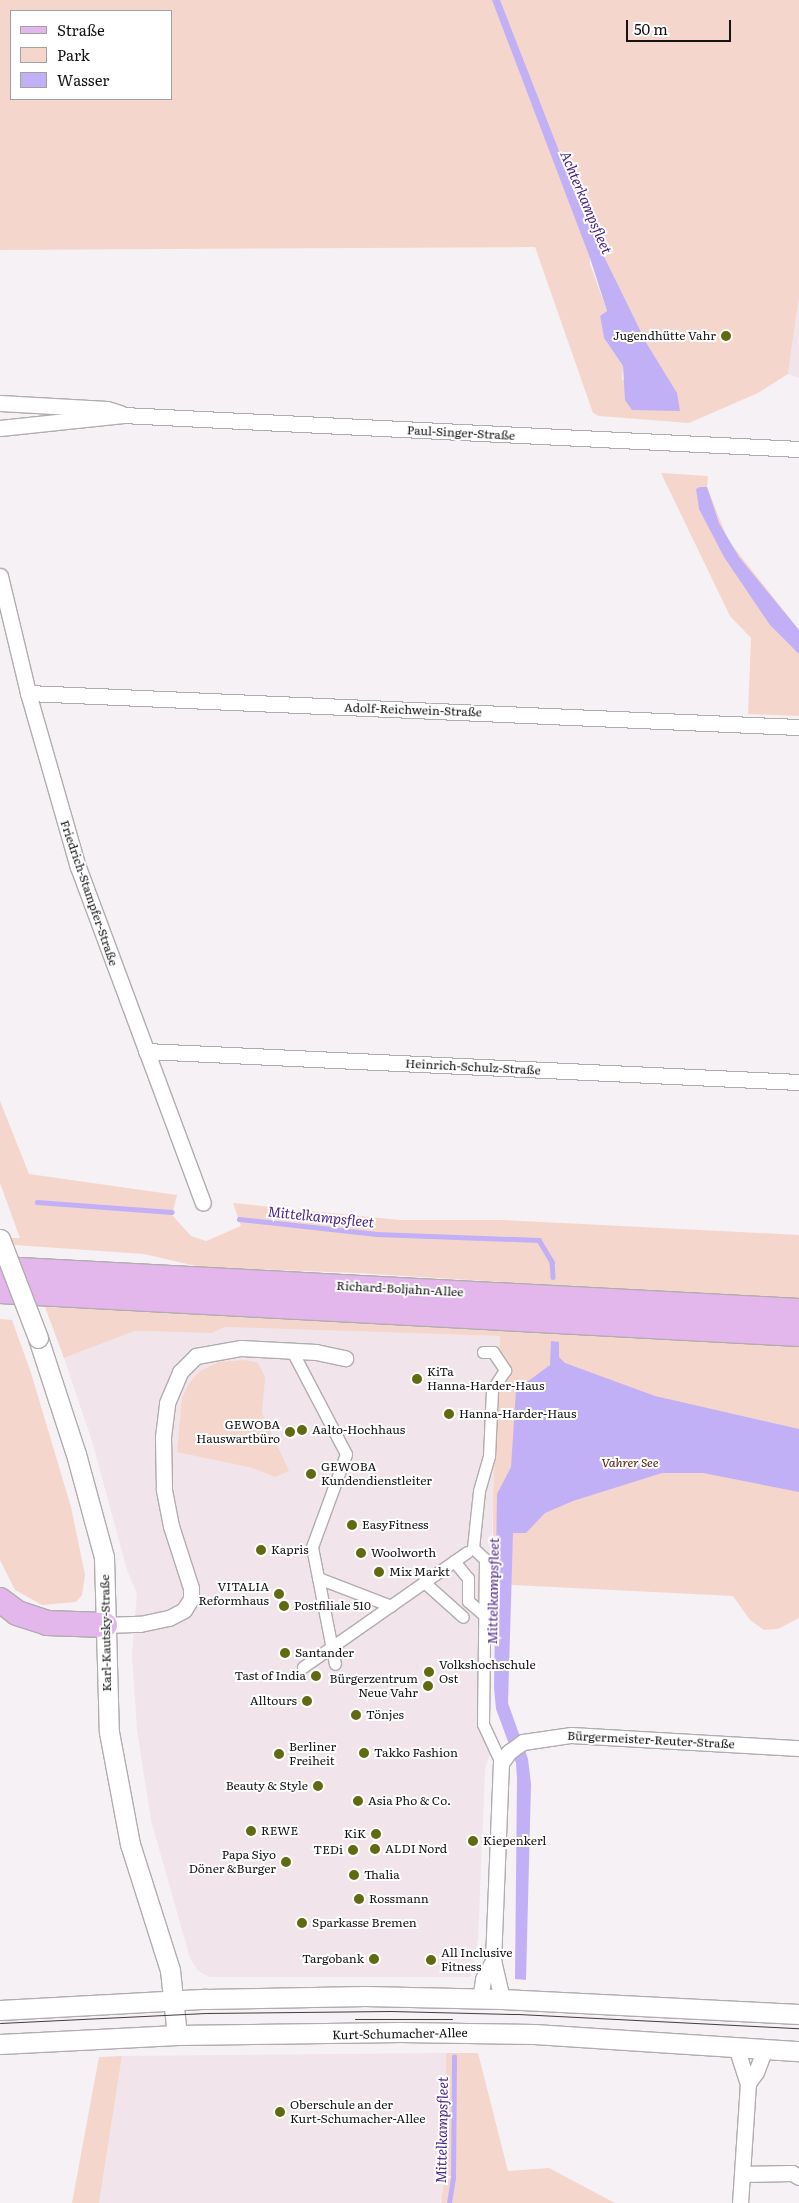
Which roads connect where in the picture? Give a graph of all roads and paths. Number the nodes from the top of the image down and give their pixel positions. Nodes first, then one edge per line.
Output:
1 (0, 403) edge
2 (123, 415) junction
3 (0, 428) edge
4 (799, 449) edge
5 (0, 576) edge
6 (28, 693) junction
7 (799, 727) edge
8 (146, 1051) junction
9 (799, 1082) edge
10 (203, 1203) dead end
11 (0, 1239) edge
12 (0, 1269) edge
13 (0, 1292) edge
14 (799, 1311) edge
15 (799, 1334) edge
16 (292, 1351) junction
17 (483, 1352) dead end
18 (345, 1358) dead end
19 (467, 1552) dead end
20 (454, 1562) junction
21 (318, 1578) junction
22 (424, 1582) junction
23 (0, 1600) edge
24 (391, 1606) junction
25 (485, 1616) junction
26 (463, 1617) dead end
27 (105, 1625) junction
28 (332, 1647) junction
29 (335, 1664) dead end
30 (303, 1667) dead end
31 (799, 1748) edge
32 (505, 1758) junction
33 (492, 1961) junction
34 (480, 1999) junction
35 (502, 1999) junction
36 (176, 2000) junction
37 (0, 2010) edge
38 (799, 2014) edge
39 (177, 2035) junction
40 (0, 2044) edge
41 (736, 2047) junction
42 (765, 2049) junction
43 (799, 2051) edge
44 (748, 2083) junction
45 (743, 2174) junction
46 (799, 2176) edge
47 (740, 2203) edge

1 - 2 street, Paul-Singer-Straße
2 - 3 street, Paul-Singer-Straße
2 - 4 street, Paul-Singer-Straße
5 - 6 street, Friedrich-Stampfer-Straße
6 - 7 street, Adolf-Reichwein-Straße
6 - 8 street, Friedrich-Stampfer-Straße
8 - 9 street, Heinrich-Schulz-Straße
8 - 10 street, Friedrich-Stampfer-Straße
11 - 27 street, Karl-Kautsky-Straße, bridge
12 - 14 main road, Richard-Boljahn-Allee
13 - 15 main road, Richard-Boljahn-Allee
16 - 18 street
16 - 21 street
16 - 27 street
17 - 25 street
19 - 20 street
20 - 22 street
20 - 25 street
21 - 24 street
21 - 28 street
22 - 24 street
22 - 26 street
23 - 27 main road
24 - 28 street
25 - 32 street
27 - 36 street, Karl-Kautsky-Straße
28 - 29 street
28 - 30 street
31 - 32 street, Bürgermeister-Reuter-Straße
32 - 33 street
33 - 34 street
33 - 35 street
34 - 35 street
34 - 36 street
35 - 38 street
36 - 37 street
36 - 39 street, Karl-Kautsky-Straße
39 - 40 street, Kurt-Schumacher-Allee
39 - 41 street, Kurt-Schumacher-Allee
41 - 42 street, Kurt-Schumacher-Allee
41 - 44 street
42 - 43 street, Kurt-Schumacher-Allee
42 - 44 street
44 - 45 street
45 - 46 street
45 - 47 street

